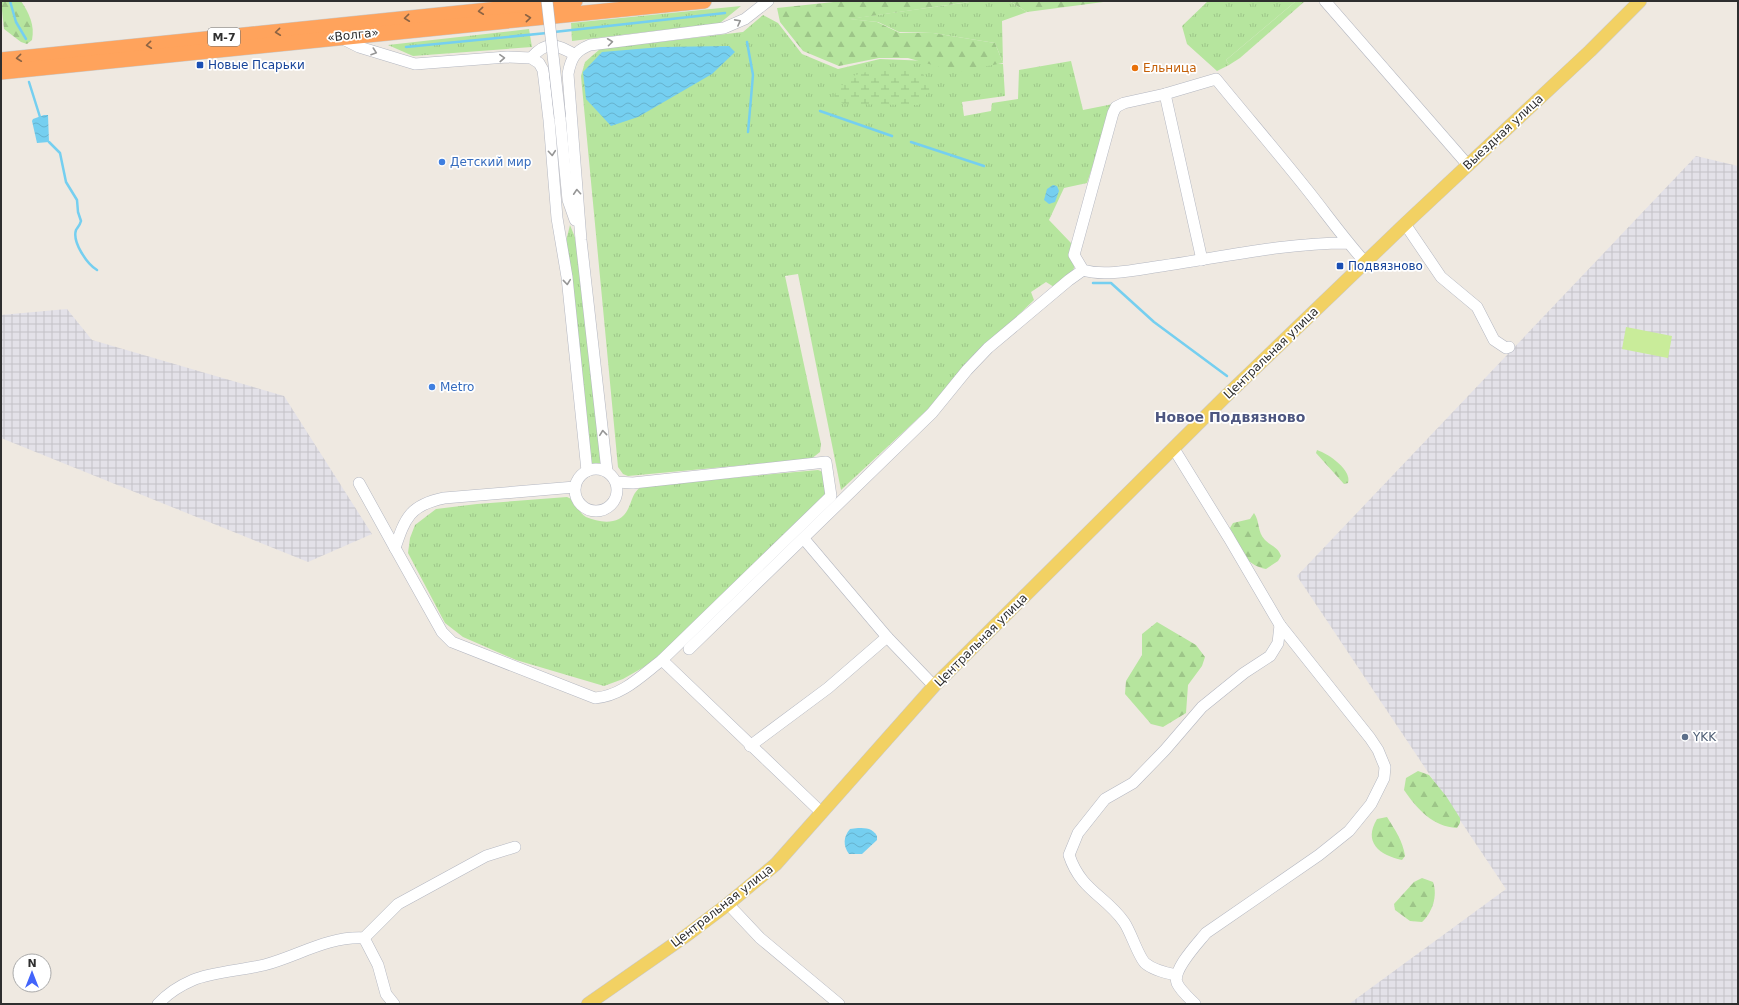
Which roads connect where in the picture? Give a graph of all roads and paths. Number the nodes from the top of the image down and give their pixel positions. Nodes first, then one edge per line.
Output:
1 (547, 1) edge
2 (575, 1) edge
3 (704, 1) edge
4 (768, 1) edge
5 (1326, 1) edge
6 (1640, 1) edge
7 (338, 37) junction
8 (574, 54) junction
9 (531, 58) junction
10 (1, 60) edge
11 (1, 72) edge
12 (1165, 94) junction
13 (1467, 164) junction
14 (568, 200) junction
15 (1404, 224) junction
16 (581, 240) junction
17 (562, 241) junction
18 (1347, 243) junction
19 (1202, 260) junction
20 (1365, 262) junction
21 (1083, 270) junction
22 (1509, 347) dead end
23 (1174, 449) junction
24 (587, 471) junction
25 (607, 471) junction
26 (616, 482) junction
27 (360, 483) dead end
28 (575, 487) junction
29 (804, 539) junction
30 (395, 548) junction
31 (1280, 625) junction
32 (887, 637) junction
33 (689, 649) dead end
34 (662, 660) junction
35 (934, 686) junction
36 (750, 746) junction
37 (822, 813) junction
38 (515, 847) dead end
39 (728, 904) junction
40 (364, 938) junction
41 (1176, 976) junction
42 (158, 1004) edge
43 (394, 1004) edge
44 (588, 1004) edge
45 (838, 1004) edge
46 (1195, 1004) edge

1 - 14 street, bridge
2 -> 10 highway, «Волга» / М-7
7 -> 3 highway, «Волга» / М-7
8 -> 4 street
5 - 13 street
6 - 13 main road, Выездная улица
7 -> 9 street
7 - 11 highway, «Волга» / М-7
8 - 9 street
16 -> 8 street
9 -> 17 street
12 - 18 street
12 - 19 street
12 - 21 street
13 - 15 main road, Выездная улица
14 - 16 street
14 - 17 street
15 - 20 main road, Выездная улица
15 - 22 street
25 -> 16 street
17 -> 24 street
18 - 19 street
18 - 20 street
19 - 21 street
20 - 23 main road, Центральная улица
21 - 29 street
23 - 31 street
23 - 35 main road, Центральная улица
24 - 25 street
24 - 28 street
25 - 26 street
26 - 28 street
26 - 34 street
27 - 30 street
28 - 30 street
29 - 32 street
29 - 33 street
30 - 34 street
31 - 41 street
31 - 41 street
32 - 35 street
32 - 36 street
34 - 36 street
35 - 37 main road, Центральная улица
36 - 37 street
37 - 39 main road, Центральная улица
38 - 40 street
39 - 44 main road, Центральная улица
39 - 45 street
40 - 42 street
40 - 43 street
41 - 46 street

